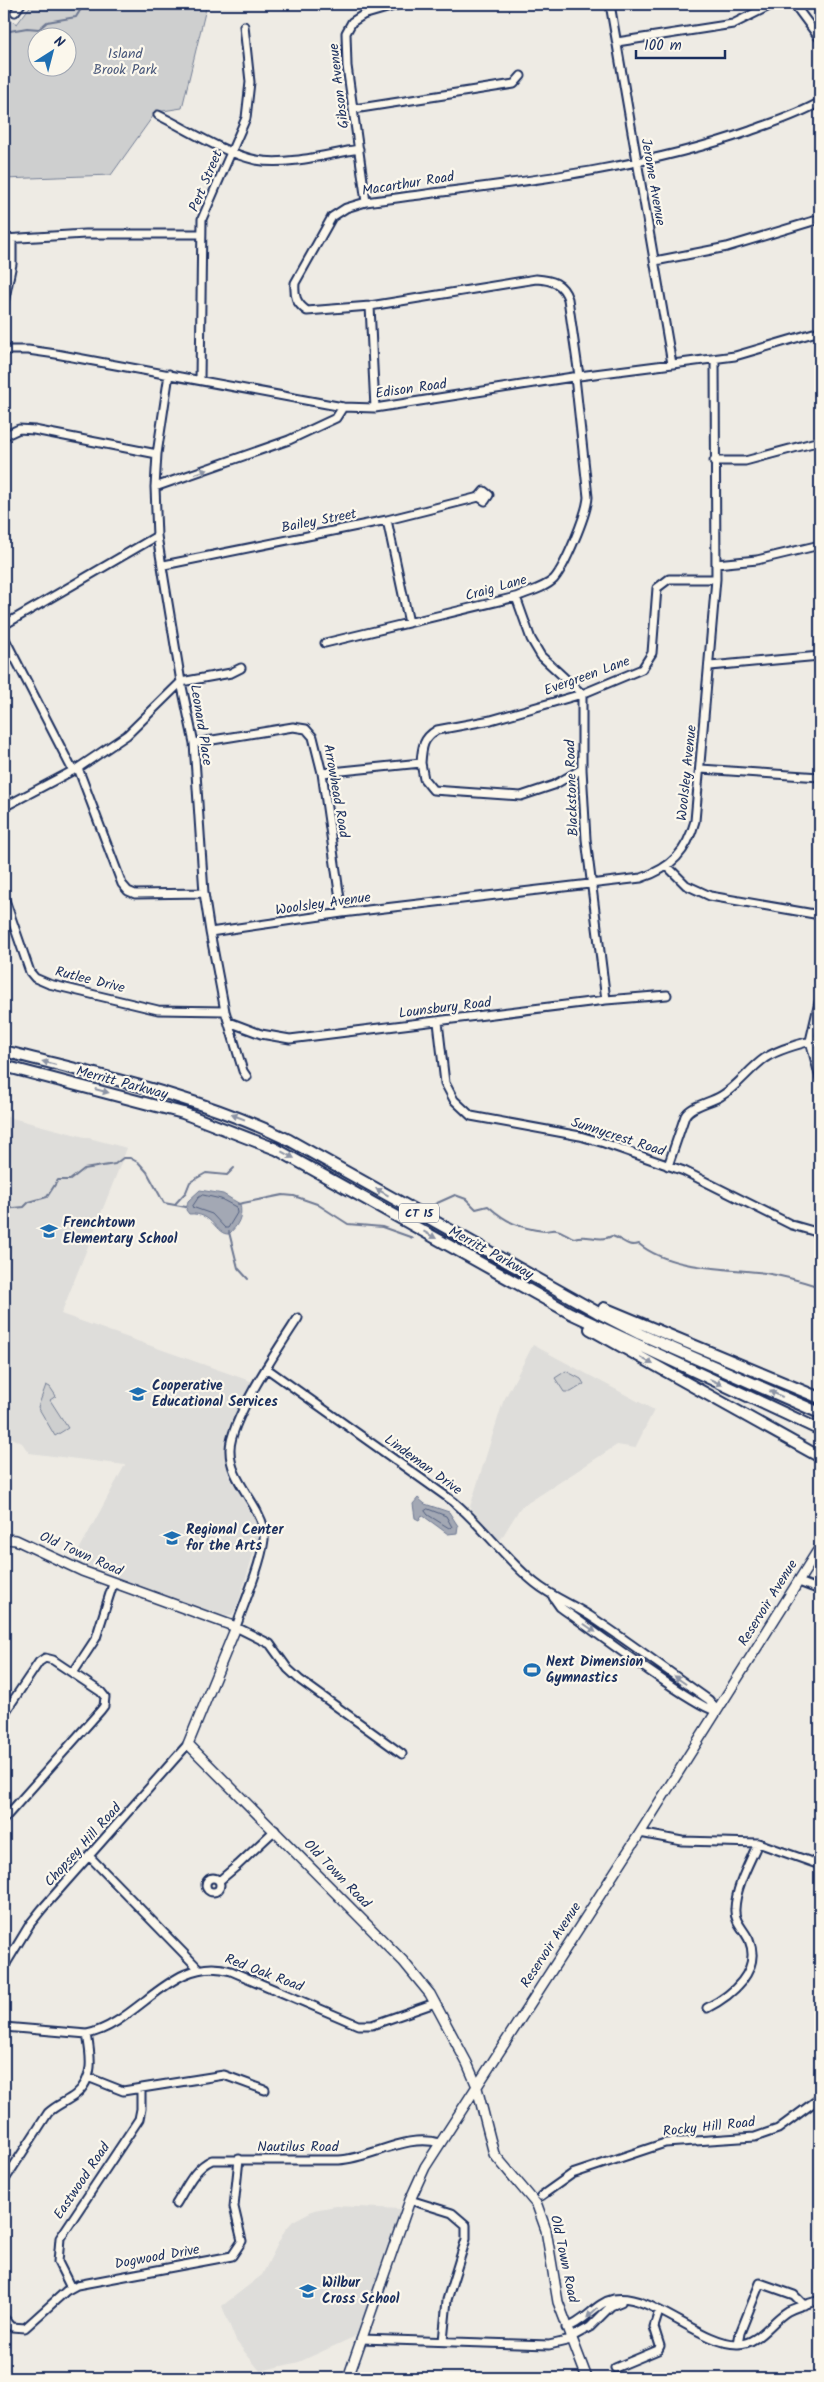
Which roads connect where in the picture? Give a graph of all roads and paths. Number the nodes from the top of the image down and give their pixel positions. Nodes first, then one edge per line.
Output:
1 (21, 4) edge
2 (401, 4) edge
3 (610, 4) edge
4 (773, 4) edge
5 (794, 4) edge
6 (382, 6) edge
7 (15, 12) dead end
8 (244, 26) dead end
9 (820, 39) edge
10 (617, 42) junction
11 (521, 76) dead end
12 (820, 102) edge
13 (354, 109) junction
14 (158, 115) dead end
15 (359, 149) junction
16 (232, 152) junction
17 (637, 162) junction
18 (366, 202) junction
19 (820, 219) edge
20 (201, 234) junction
21 (4, 239) edge
22 (12, 239) junction
23 (655, 261) junction
24 (4, 303) edge
25 (370, 306) junction
26 (820, 331) edge
27 (4, 350) edge
28 (715, 359) junction
29 (672, 364) junction
30 (169, 374) junction
31 (577, 377) junction
32 (200, 380) junction
33 (343, 407) junction
34 (375, 408) junction
35 (4, 436) edge
36 (820, 441) edge
37 (157, 454) junction
38 (714, 461) junction
39 (155, 487) junction
40 (479, 497) dead end
41 (387, 520) junction
42 (157, 536) junction
43 (820, 545) edge
44 (716, 564) junction
45 (164, 565) junction
46 (716, 579) junction
47 (516, 597) junction
48 (409, 623) junction
49 (4, 625) edge
50 (4, 637) edge
51 (325, 643) dead end
52 (820, 656) edge
53 (710, 666) junction
54 (241, 668) dead end
55 (181, 682) junction
56 (582, 694) junction
57 (194, 743) junction
58 (421, 763) junction
59 (582, 768) junction
60 (701, 768) junction
61 (75, 770) junction
62 (322, 773) junction
63 (820, 776) edge
64 (4, 807) edge
65 (668, 867) junction
66 (592, 885) junction
67 (204, 893) junction
68 (4, 897) edge
69 (342, 913) junction
70 (820, 915) edge
71 (210, 932) junction
72 (667, 995) dead end
73 (820, 998) edge
74 (606, 1000) junction
75 (226, 1011) junction
76 (230, 1022) junction
77 (438, 1022) junction
78 (820, 1039) edge
79 (810, 1041) junction
80 (4, 1051) edge
81 (4, 1066) edge
82 (247, 1077) dead end
83 (820, 1078) edge
84 (668, 1166) junction
85 (820, 1233) edge
86 (528, 1274) junction
87 (531, 1291) junction
88 (298, 1318) dead end
89 (266, 1368) junction
90 (820, 1398) edge
91 (820, 1413) edge
92 (820, 1430) edge
93 (820, 1457) edge
94 (4, 1538) edge
95 (820, 1547) edge
96 (799, 1582) junction
97 (113, 1584) junction
98 (820, 1590) edge
99 (553, 1597) junction
100 (572, 1604) junction
101 (567, 1611) junction
102 (236, 1627) junction
103 (613, 1632) junction
104 (607, 1640) junction
105 (627, 1642) junction
106 (622, 1651) junction
107 (72, 1673) junction
108 (717, 1711) junction
109 (4, 1714) edge
110 (188, 1744) junction
111 (402, 1754) dead end
112 (4, 1819) edge
113 (274, 1830) junction
114 (640, 1833) junction
115 (758, 1843) junction
116 (90, 1857) junction
117 (820, 1865) edge
118 (219, 1881) dead end
119 (4, 1966) edge
120 (198, 1968) junction
121 (435, 2003) junction
122 (707, 2008) dead end
123 (4, 2027) edge
124 (87, 2034) junction
125 (90, 2078) junction
126 (476, 2084) junction
127 (141, 2089) junction
128 (265, 2090) dead end
129 (820, 2098) edge
130 (440, 2143) junction
131 (239, 2159) junction
132 (4, 2181) edge
133 (541, 2196) dead end
134 (410, 2200) junction
135 (176, 2204) dead end
136 (71, 2288) junction
137 (820, 2300) edge
138 (804, 2305) junction
139 (651, 2308) junction
140 (659, 2311) junction
141 (4, 2318) edge
142 (566, 2328) junction
143 (571, 2339) junction
144 (361, 2340) junction
145 (443, 2341) junction
146 (738, 2344) junction
147 (615, 2368) dead end
148 (348, 2378) edge
149 (587, 2378) edge

1 - 7 street
2 - 6 street, Gibson Avenue
3 - 10 street, Jerome Avenue
4 - 10 street
5 - 9 street
6 - 13 street, Gibson Avenue
8 - 16 street, Pert Street
10 - 17 street, Jerome Avenue
11 - 13 street
12 - 17 street, Macarthur Road
13 - 15 street, Gibson Avenue
14 - 16 street
15 - 16 street
15 - 18 street, Gibson Avenue
16 - 20 street, Pert Street
17 - 18 street, Macarthur Road
17 - 23 street, Jerome Avenue
18 - 25 street, Macarthur Road
19 - 23 street
20 - 22 street
20 - 32 street, Pert Street
21 - 22 street
22 - 24 street
23 - 29 street, Jerome Avenue
25 - 31 street, Macarthur Road
25 - 34 street
26 - 28 street, Edison Road
27 - 30 street, Edison Road
28 - 29 street, Edison Road
28 - 38 street, Woolsley Avenue
29 - 31 street, Edison Road
30 - 32 street, Edison Road
30 - 37 street, Leonard Place
31 - 34 street, Edison Road
31 - 47 street, Craig Lane
32 - 33 street, Edison Road
33 - 34 street, Edison Road
39 -> 33 street
35 - 37 street
36 - 38 street
37 - 39 street, Leonard Place
38 - 44 street, Woolsley Avenue
39 - 42 street, Leonard Place
40 - 41 street, Bailey Street
41 - 45 street, Bailey Street
41 - 48 street
42 - 45 street, Leonard Place
42 - 49 street
43 - 44 street
44 - 46 street, Woolsley Avenue
45 - 55 street, Leonard Place
46 - 53 street, Woolsley Avenue
46 - 56 street, Evergreen Lane
47 - 48 street, Craig Lane
47 - 56 street
48 - 51 street, Craig Lane
50 - 61 street
52 - 53 street
53 - 60 street, Woolsley Avenue
54 - 55 street
55 - 57 street, Leonard Place
55 - 61 street
56 - 58 street, Evergreen Lane
56 - 59 street, Blackstone Road
57 - 62 street, Arrowhead Road
57 - 67 street, Leonard Place
58 - 59 street
58 - 62 street
59 - 66 street, Blackstone Road
60 - 63 street
60 - 65 street, Woolsley Avenue
61 - 64 street
61 - 67 street
62 - 69 street, Arrowhead Road
65 - 66 street, Woolsley Avenue
65 - 70 street
66 - 69 street, Woolsley Avenue
66 - 74 street, Blackstone Road
67 - 71 street, Leonard Place
68 - 75 street, Rutlee Drive
69 - 71 street, Woolsley Avenue
71 - 75 street, Leonard Place
72 - 74 street, Lounsbury Road
73 - 79 street
74 - 77 street, Lounsbury Road
75 - 76 street, Leonard Place
76 - 77 street, Lounsbury Road
76 - 82 street, Leonard Place
77 - 84 street, Sunnycrest Road
78 - 79 street
79 - 83 street
79 - 84 street
86 -> 80 highway, Merritt Parkway / CT 15
81 -> 87 highway, Merritt Parkway / CT 15
84 - 85 street, Sunnycrest Road
86 - 90 highway
91 -> 86 highway, Merritt Parkway / CT 15
87 -> 92 highway, Merritt Parkway / CT 15
87 -> 93 highway
88 - 89 street
89 - 99 street, Lindeman Drive
89 - 102 street
94 - 97 main road, Old Town Road
95 - 96 main road, Reservoir Avenue
96 - 98 street
96 - 108 main road, Reservoir Avenue
97 - 102 main road, Old Town Road
97 - 107 street
99 - 100 street, Lindeman Drive
99 - 101 street, Lindeman Drive
100 - 101 street
100 - 103 street, Lindeman Drive
101 -> 104 street, Lindeman Drive
102 - 110 main road
102 - 111 street
103 - 104 street
103 - 105 street, Lindeman Drive
104 - 106 street, Lindeman Drive
105 - 106 street
108 -> 105 street, Lindeman Drive
106 - 108 street, Lindeman Drive
107 - 109 street
107 - 112 street
108 - 114 main road, Reservoir Avenue
110 - 113 main road, Old Town Road
110 - 116 street, Chopsey Hill Road
113 - 118 street
113 - 121 main road, Old Town Road
114 - 115 street
114 - 126 main road, Reservoir Avenue
115 - 117 street
115 - 122 street
116 - 119 street, Chopsey Hill Road
116 - 120 street
120 - 121 street, Red Oak Road
120 - 124 street, Red Oak Road
121 - 126 main road, Old Town Road
123 - 124 street, Red Oak Road
124 - 125 street
125 - 127 street
125 - 132 street
126 - 130 main road, Reservoir Avenue
126 - 142 main road, Old Town Road
127 - 128 street
127 - 136 street, Eastwood Road
129 - 133 street, Rocky Hill Road
130 - 131 street, Nautilus Road
130 - 134 main road, Reservoir Avenue
131 - 135 street, Nautilus Road
131 - 136 street, Dogwood Drive
134 - 144 main road, Reservoir Avenue
134 - 145 street
136 - 141 street, Dogwood Drive
137 - 138 street
138 - 146 street
138 - 146 street
139 - 140 street
139 -> 142 street
139 - 143 street
140 - 146 street
140 - 147 street
142 - 143 main road, Old Town Road
143 - 145 street
143 - 149 main road, Old Town Road
144 - 145 street
144 - 148 main road, Reservoir Avenue

